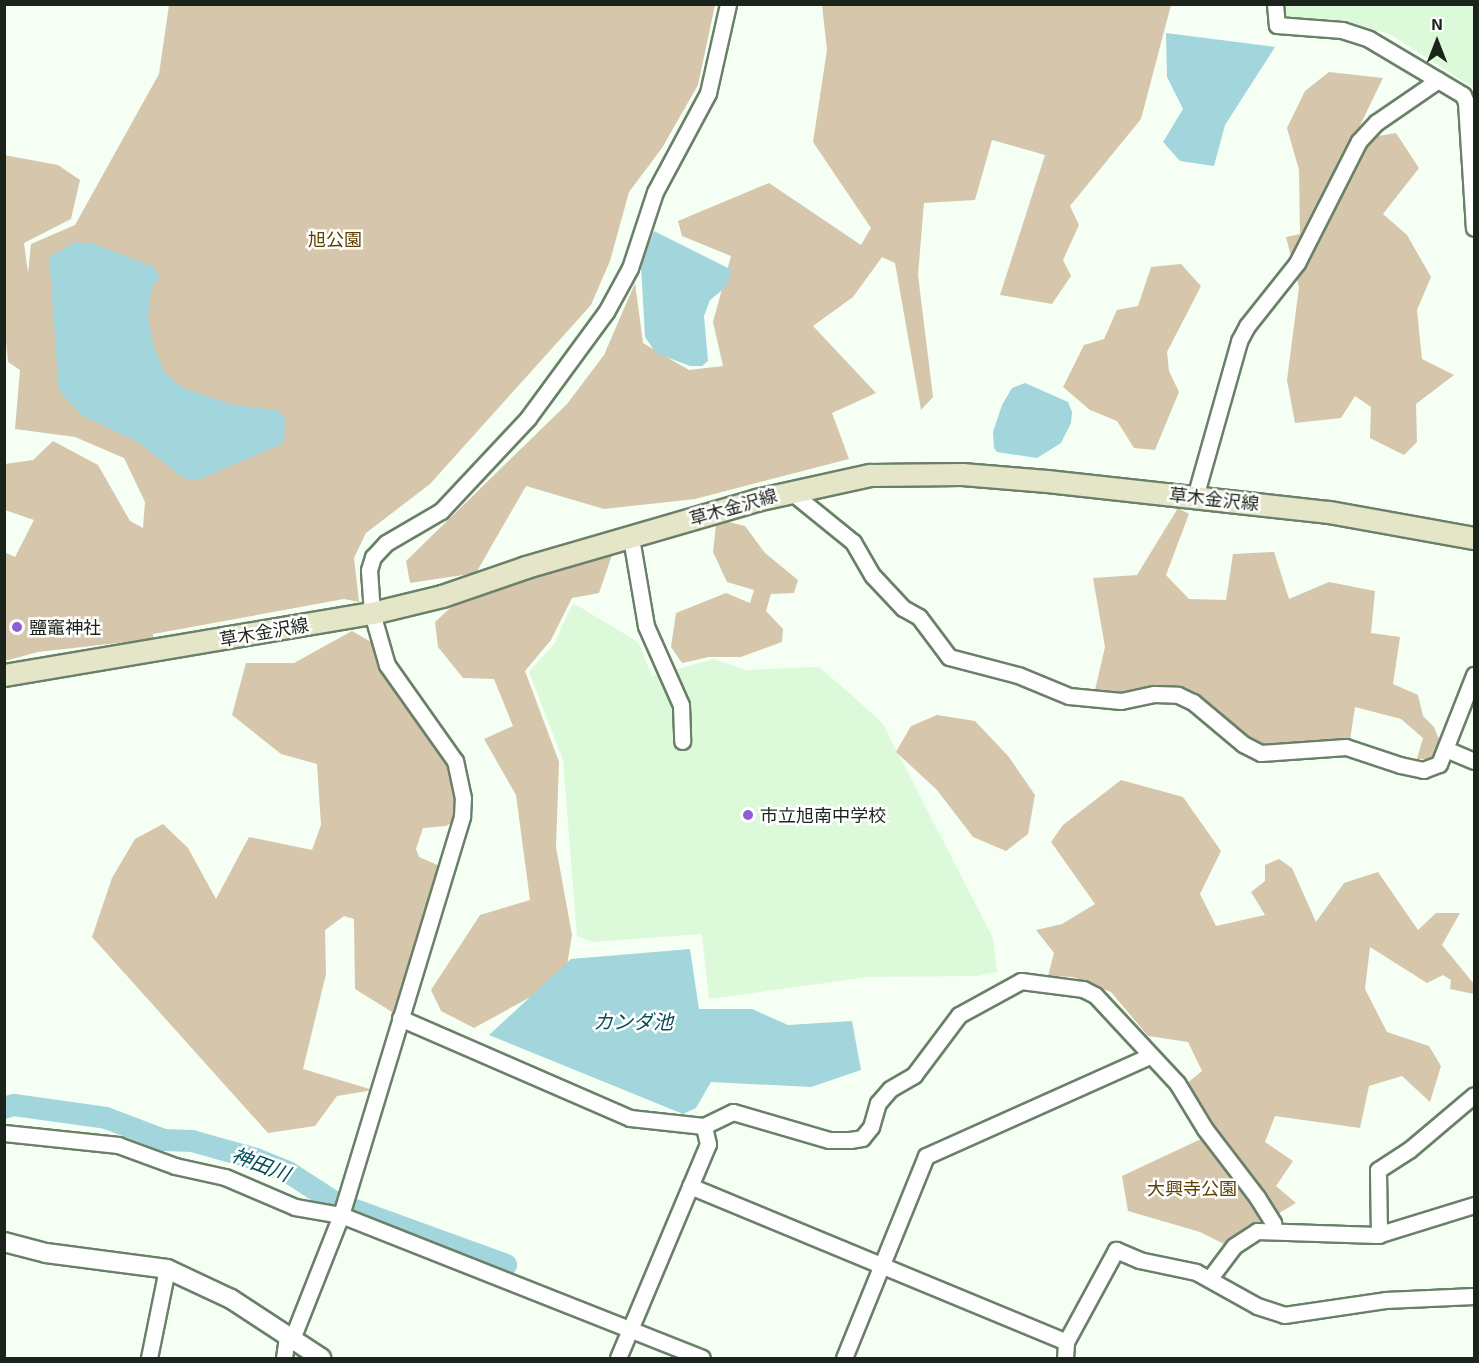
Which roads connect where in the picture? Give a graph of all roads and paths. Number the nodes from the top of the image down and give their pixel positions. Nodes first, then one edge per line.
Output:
1 (728, 4) edge
2 (1275, 4) edge
3 (1438, 80) junction
4 (1470, 102) edge
5 (1474, 228) edge
6 (790, 491) junction
7 (1195, 497) junction
8 (631, 538) junction
9 (1474, 538) edge
10 (372, 614) junction
11 (4, 675) edge
12 (1474, 675) edge
13 (682, 741) dead end
14 (1448, 750) junction
15 (1474, 761) edge
16 (400, 1018) junction
17 (1150, 1056) junction
18 (1474, 1095) edge
19 (704, 1126) junction
20 (4, 1133) edge
21 (690, 1186) junction
22 (1474, 1205) edge
23 (341, 1215) junction
24 (1272, 1230) junction
25 (1379, 1235) junction
26 (4, 1242) edge
27 (882, 1266) junction
28 (167, 1269) junction
29 (1210, 1278) junction
30 (1474, 1296) edge
31 (631, 1329) junction
32 (290, 1338) junction
33 (1066, 1342) junction
34 (149, 1359) edge
35 (284, 1359) edge
36 (321, 1359) edge
37 (618, 1359) edge
38 (702, 1359) edge
39 (844, 1359) edge
40 (1065, 1359) edge

1 - 10 street
2 - 3 street
3 - 4 street
3 - 7 street
4 - 5 street
6 - 7 main road, 草木金沢線
6 - 8 main road, 草木金沢線
6 - 14 street
7 - 9 main road, 草木金沢線
8 - 10 main road, 草木金沢線
8 - 13 street
10 - 11 main road, 草木金沢線
10 - 16 street
12 - 14 street
14 - 15 street
16 - 19 street
16 - 23 street
17 - 19 street
17 - 24 street
17 - 27 street
18 - 25 street
19 - 21 street
20 - 23 street
21 - 27 street
21 - 31 street
22 - 25 street
23 - 31 street
23 - 32 street
24 - 25 street
24 - 29 street
26 - 28 street
27 - 33 street
27 - 39 street
28 - 32 street
28 - 34 street
29 - 30 street
29 - 33 street
31 - 37 street
31 - 38 street
32 - 35 street
32 - 36 street
33 - 40 street

